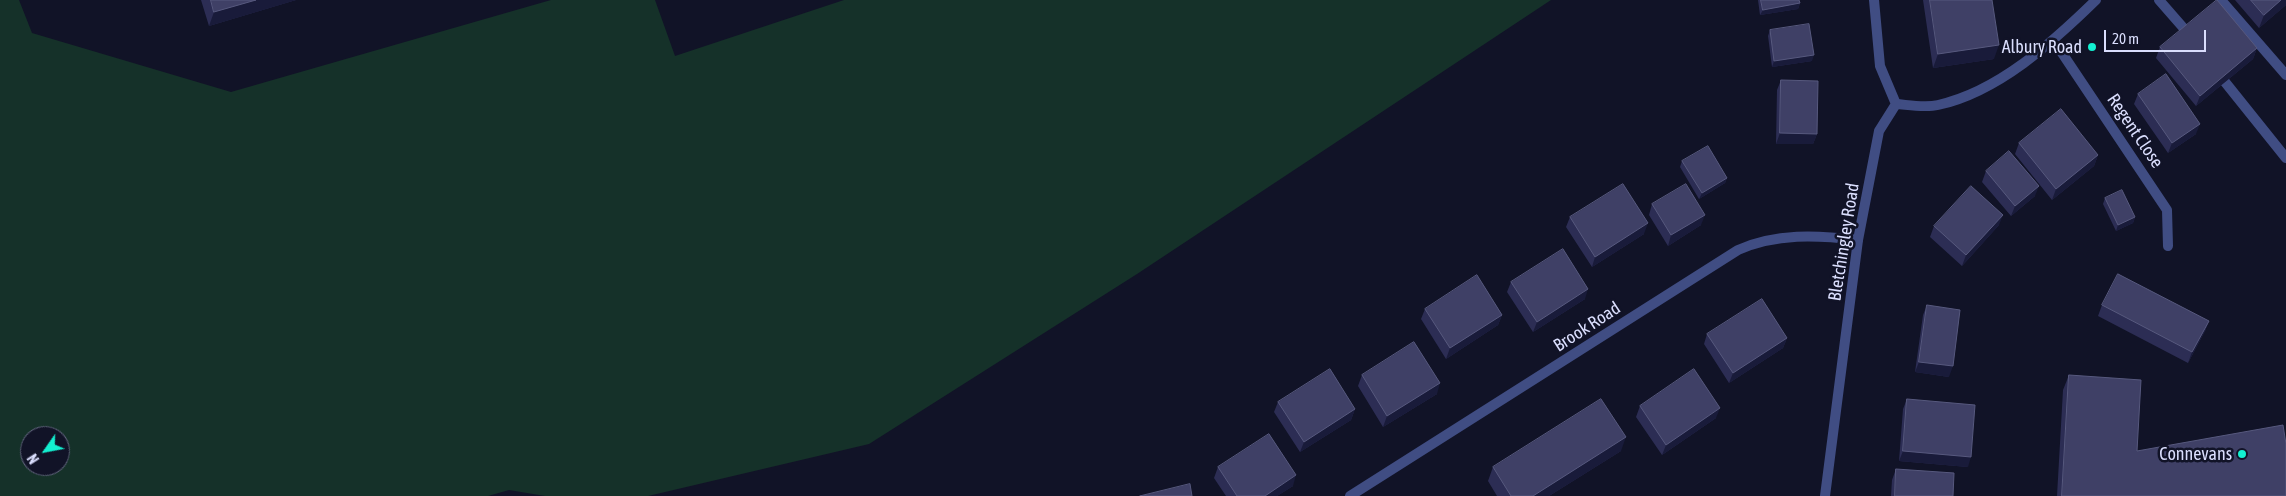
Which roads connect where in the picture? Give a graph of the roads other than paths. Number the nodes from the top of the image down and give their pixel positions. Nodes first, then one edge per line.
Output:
1 (1874, 0) edge
2 (2096, 0) edge
3 (2159, 0) edge
4 (2221, 0) edge
5 (2187, 32) edge
6 (2054, 41) junction
7 (2286, 75) edge
8 (2225, 82) edge
9 (1896, 104) junction
10 (2286, 158) edge
11 (1858, 240) junction
12 (2168, 246) dead end
13 (1350, 496) edge
14 (1825, 496) edge

1 - 9 street
2 - 6 street
3 - 5 street
4 - 7 street
6 - 9 street
6 - 12 street, Regent Close
8 - 10 street
9 - 11 street, Bletchingley Road
11 - 13 street, Brook Road
11 - 14 street, Bletchingley Road

